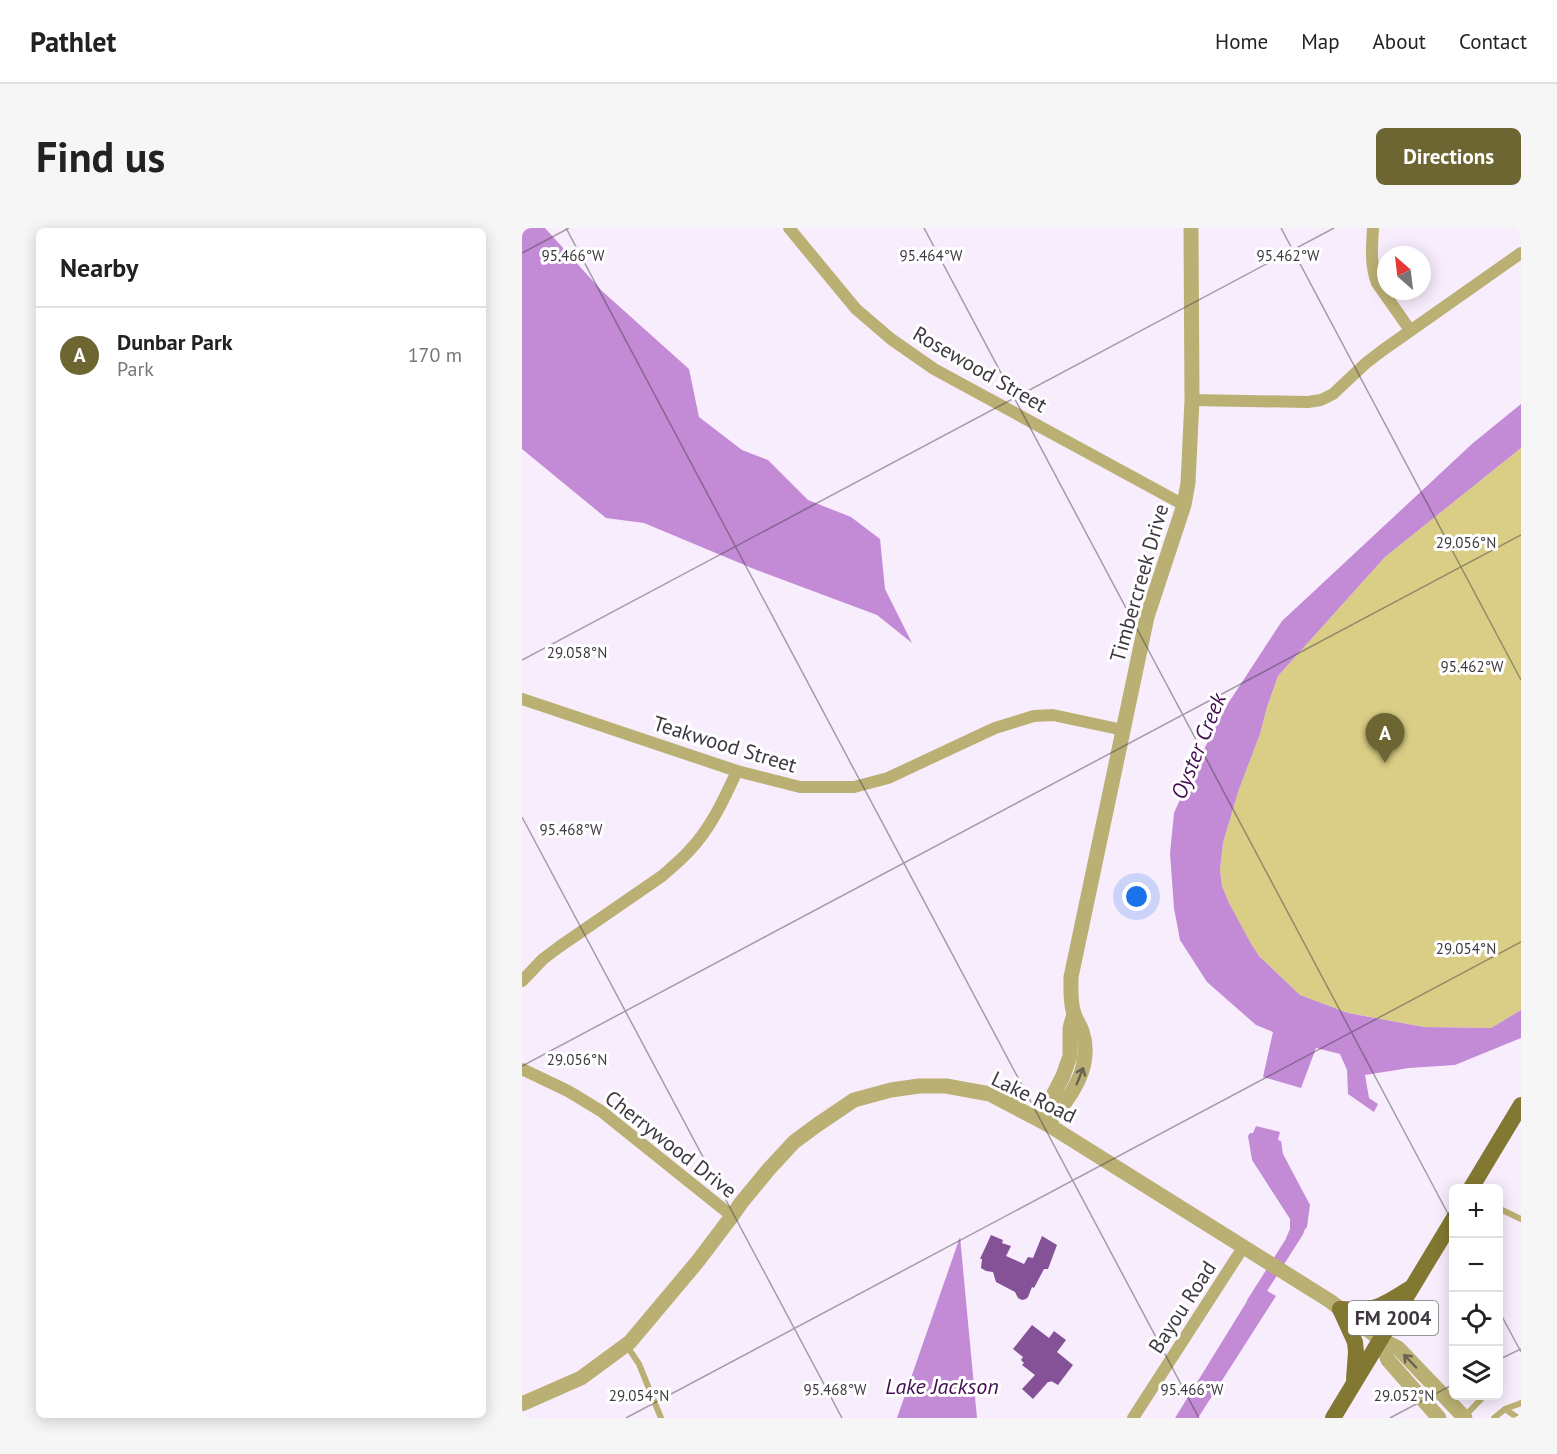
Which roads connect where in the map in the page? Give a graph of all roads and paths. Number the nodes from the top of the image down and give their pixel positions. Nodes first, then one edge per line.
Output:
1 (789, 228) edge
2 (1191, 228) edge
3 (1373, 228) edge
4 (1521, 253) edge
5 (1410, 330) junction
6 (1192, 400) junction
7 (1184, 505) junction
8 (522, 699) edge
9 (1123, 730) junction
10 (737, 771) junction
11 (522, 981) edge
12 (522, 1069) edge
13 (1520, 1107) edge
14 (1047, 1124) junction
15 (1473, 1184) edge
16 (1503, 1210) edge
17 (732, 1216) junction
18 (1521, 1219) edge
19 (1449, 1226) edge
20 (1250, 1250) junction
21 (1411, 1288) junction
22 (1340, 1309) junction
23 (1380, 1339) junction
24 (626, 1345) junction
25 (1354, 1383) junction
26 (1479, 1400) edge
27 (522, 1404) edge
28 (1521, 1404) edge
29 (1505, 1409) junction
30 (1464, 1417) edge
31 (662, 1418) edge
32 (1133, 1418) edge
33 (1333, 1418) edge
34 (1439, 1418) edge
35 (1494, 1418) edge
36 (1518, 1418) edge

1 - 7 street, Rosewood Street
2 - 6 street, Timbercreek Drive
3 - 5 street
4 - 5 street
5 - 6 street
6 - 7 street, Timbercreek Drive
7 - 9 street, Timbercreek Drive
8 - 10 street, Teakwood Street
9 - 10 street, Teakwood Street
9 - 14 street, Timbercreek Drive
10 - 11 street
12 - 17 street, Cherrywood Drive
13 - 15 main road
14 - 17 street, Lake Road
14 - 20 street, Lake Road
16 - 18 lane
17 - 24 street, Lake Road
19 - 21 main road, FM 2004 / FM 2004
20 - 22 street, Lake Road
20 - 32 street, Bayou Road
21 - 22 main road
21 - 23 main road, FM 2004 / FM 2004
22 - 23 street, Lake Road
22 - 25 main road
23 - 25 main road, FM 2004 / FM 2004
30 -> 23 street, Lake Road
23 - 34 street, Lake Road
24 - 27 street, Lake Road
24 - 31 lane
25 - 33 main road, FM 2004 / FM 2004
26 - 30 lane
28 - 29 lane
29 - 35 lane
29 - 36 lane

